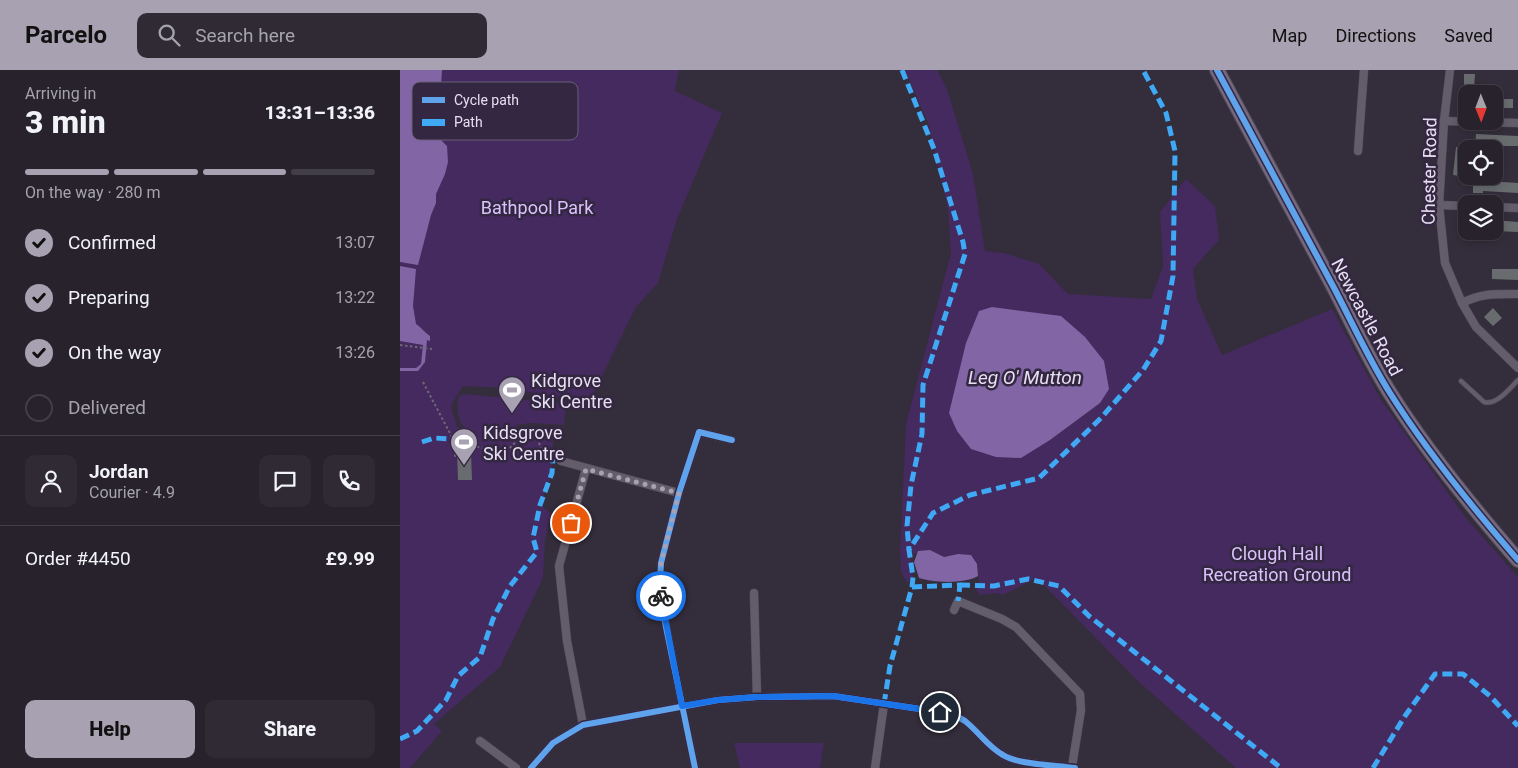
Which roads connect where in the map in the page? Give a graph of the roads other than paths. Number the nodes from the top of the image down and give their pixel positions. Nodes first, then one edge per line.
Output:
1 (1217, 70) edge
2 (1364, 70) edge
3 (1450, 70) edge
4 (1444, 121) junction
5 (1518, 124) edge
6 (1358, 150) dead end
7 (1439, 205) junction
8 (1458, 206) edge
9 (1503, 207) edge
10 (1518, 208) edge
11 (1518, 294) edge
12 (1462, 303) junction
13 (1518, 368) edge
14 (1518, 380) edge
15 (1461, 381) dead end
16 (732, 440) dead end
17 (561, 461) road end
18 (586, 469) junction
19 (679, 493) junction
20 (1518, 560) edge
21 (754, 593) dead end
22 (954, 610) dead end
23 (757, 697) junction
24 (884, 704) junction
25 (682, 706) junction
26 (583, 725) junction
27 (480, 740) dead end
28 (516, 768) edge
29 (531, 768) edge
30 (695, 768) edge
31 (875, 768) edge
32 (1074, 768) edge

1 - 20 highway, Newcastle Road
2 - 6 street
3 - 4 street, Chester Road
4 - 5 street
4 - 7 street, Chester Road
7 - 8 street
7 - 12 street, Chester Road
9 - 10 street
11 - 12 street
12 - 13 street, Chester Road
14 - 15 lane
16 - 19 street
17 - 18 street
18 - 19 street
18 - 26 street
19 - 25 street
21 - 23 street
22 - 32 street
23 - 24 street
23 - 25 street
24 - 31 street
24 - 32 street
25 - 26 street
25 - 30 street
26 - 29 street
27 - 28 street

